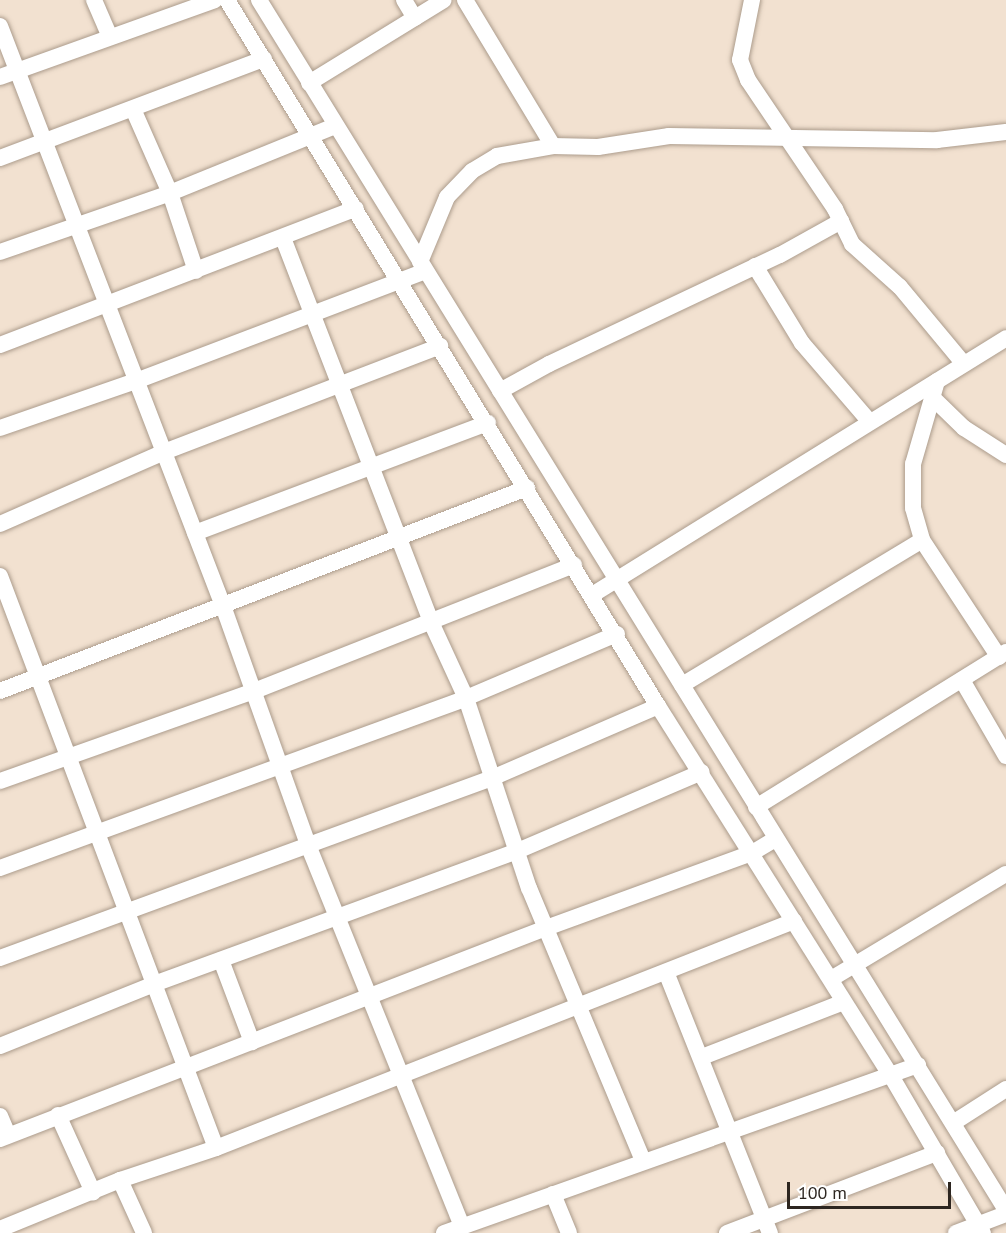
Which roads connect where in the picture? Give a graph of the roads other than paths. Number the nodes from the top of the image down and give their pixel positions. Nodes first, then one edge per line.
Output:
1 (94, 0) edge
2 (215, 0) edge
3 (227, 0) edge
4 (259, 0) edge
5 (405, 0) edge
6 (444, 0) edge
7 (465, 0) edge
8 (752, 0) edge
9 (415, 18) junction
10 (0, 26) edge
11 (110, 37) junction
12 (264, 59) junction
13 (17, 70) junction
14 (0, 77) edge
15 (309, 83) junction
16 (133, 108) junction
17 (335, 126) junction
18 (1006, 132) edge
19 (310, 137) junction
20 (785, 138) junction
21 (44, 141) junction
22 (553, 146) junction
23 (0, 158) edge
24 (170, 193) junction
25 (356, 208) junction
26 (841, 221) junction
27 (75, 226) junction
28 (283, 238) junction
29 (0, 252) edge
30 (423, 266) junction
31 (755, 266) junction
32 (196, 271) junction
33 (401, 281) junction
34 (108, 305) junction
35 (312, 314) junction
36 (1006, 338) edge
37 (0, 345) edge
38 (440, 346) junction
39 (964, 364) junction
40 (136, 381) junction
41 (937, 381) junction
42 (340, 385) junction
43 (501, 392) junction
44 (933, 398) junction
45 (870, 422) junction
46 (488, 423) junction
47 (0, 428) edge
48 (164, 452) junction
49 (1006, 455) edge
50 (371, 466) junction
51 (528, 488) junction
52 (0, 524) edge
53 (195, 533) junction
54 (397, 536) junction
55 (922, 540) junction
56 (574, 565) junction
57 (0, 576) edge
58 (617, 579) junction
59 (592, 595) junction
60 (222, 603) junction
61 (431, 622) junction
62 (617, 634) junction
63 (1002, 655) edge
64 (38, 676) junction
65 (962, 680) junction
66 (682, 685) junction
67 (0, 691) edge
68 (254, 691) junction
69 (466, 698) junction
70 (658, 706) junction
71 (68, 755) junction
72 (1006, 756) edge
73 (280, 766) junction
74 (702, 772) junction
75 (492, 778) junction
76 (0, 781) edge
77 (756, 807) junction
78 (96, 831) junction
79 (775, 839) junction
80 (308, 845) junction
81 (515, 852) junction
82 (752, 853) junction
83 (0, 866) edge
84 (1006, 874) edge
85 (125, 913) junction
86 (337, 919) junction
87 (794, 921) junction
88 (546, 927) junction
89 (0, 958) edge
90 (221, 960) junction
91 (853, 965) junction
92 (666, 972) junction
93 (831, 979) junction
94 (154, 984) junction
95 (369, 998) junction
96 (844, 1002) junction
97 (577, 1007) junction
98 (252, 1042) junction
99 (0, 1046) edge
100 (702, 1057) junction
101 (918, 1065) junction
102 (185, 1066) junction
103 (404, 1074) junction
104 (890, 1074) junction
105 (1006, 1089) edge
106 (58, 1115) junction
107 (0, 1116) edge
108 (953, 1123) junction
109 (730, 1133) junction
110 (4, 1137) edge
111 (216, 1148) junction
112 (937, 1153) junction
113 (643, 1161) junction
114 (120, 1180) junction
115 (93, 1191) junction
116 (553, 1194) junction
117 (1006, 1212) edge
118 (462, 1226) junction
119 (768, 1226) edge
120 (0, 1229) edge
121 (980, 1229) edge
122 (144, 1233) edge
123 (444, 1233) edge
124 (569, 1233) edge
125 (728, 1233) edge
126 (956, 1233) edge

1 - 11 street
2 - 11 street
3 - 12 street
4 - 15 street
5 - 9 street
6 - 9 street
7 - 22 street
8 - 20 street
9 - 15 street
10 - 13 street
11 - 13 street
12 - 16 street
12 - 19 street
13 - 14 street
13 - 21 street
15 - 17 street
16 - 21 street
16 - 24 street
17 - 19 street
17 - 30 street
18 - 20 street
19 - 24 street
19 - 25 street
20 - 22 street
20 - 26 street
21 - 23 street
21 - 27 street
22 - 30 street
24 - 27 street
24 - 32 street
25 - 28 street
25 - 33 street
26 - 31 street
26 - 39 street
27 - 29 street
27 - 34 street
28 - 32 street
28 - 35 street
30 - 33 street
30 - 43 street
31 - 43 street
31 - 45 street
32 - 34 street
33 - 35 street
33 - 38 street
34 - 37 street
34 - 40 street
35 - 40 street
35 - 42 street
36 - 39 street
38 - 42 street
38 - 46 street
39 - 41 street
40 - 47 street
40 - 48 street
41 - 44 street
41 - 45 street
42 - 48 street
42 - 50 street
43 - 58 street
44 - 49 street
44 - 55 street
45 - 58 street
46 - 50 street
46 - 51 street
48 - 52 street
48 - 53 street
50 - 53 street
50 - 54 street
51 - 54 street
51 - 56 street
53 - 60 street
54 - 60 street
54 - 61 street
55 - 63 street
55 - 66 street
56 - 59 street
56 - 61 street
57 - 64 street
58 - 59 street
58 - 66 street
59 - 62 street
60 - 64 street
60 - 68 street
61 - 68 street
61 - 69 street
62 - 69 street
62 - 70 street
63 - 65 street
64 - 67 street
64 - 71 street
65 - 72 street
65 - 77 street
66 - 77 street
68 - 71 street
68 - 73 street
69 - 73 street
69 - 75 street
70 - 74 street
70 - 75 street
71 - 76 street
71 - 78 street
73 - 78 street
73 - 80 street
74 - 81 street
74 - 82 street
75 - 80 street
75 - 81 street
77 - 79 street
78 - 83 street
78 - 85 street
79 - 82 street
79 - 91 street
80 - 85 street
80 - 86 street
81 - 86 street
81 - 88 street
82 - 87 street
82 - 88 street
84 - 91 street
85 - 89 street
85 - 94 street
86 - 90 street
86 - 95 street
87 - 92 street
87 - 93 street
88 - 95 street
88 - 97 street
90 - 94 street
90 - 98 street
91 - 93 street
91 - 101 street
92 - 97 street
92 - 100 street
93 - 96 street
94 - 99 street
94 - 102 street
95 - 98 street
95 - 103 street
96 - 100 street
96 - 104 street
97 - 103 street
97 - 113 street
98 - 102 street
100 - 109 street
101 - 104 street
101 - 108 street
102 - 106 street
102 - 111 street
103 - 111 street
103 - 118 street
104 - 109 street
104 - 112 street
105 - 108 street
106 - 110 street
106 - 115 street
107 - 110 street
108 - 117 street
109 - 113 street
109 - 119 street
111 - 114 street
112 - 119 street
112 - 121 street
113 - 116 street
114 - 115 street
114 - 122 street
115 - 120 street
116 - 118 street
116 - 124 street
117 - 121 street
118 - 123 street
119 - 125 street
121 - 126 street

